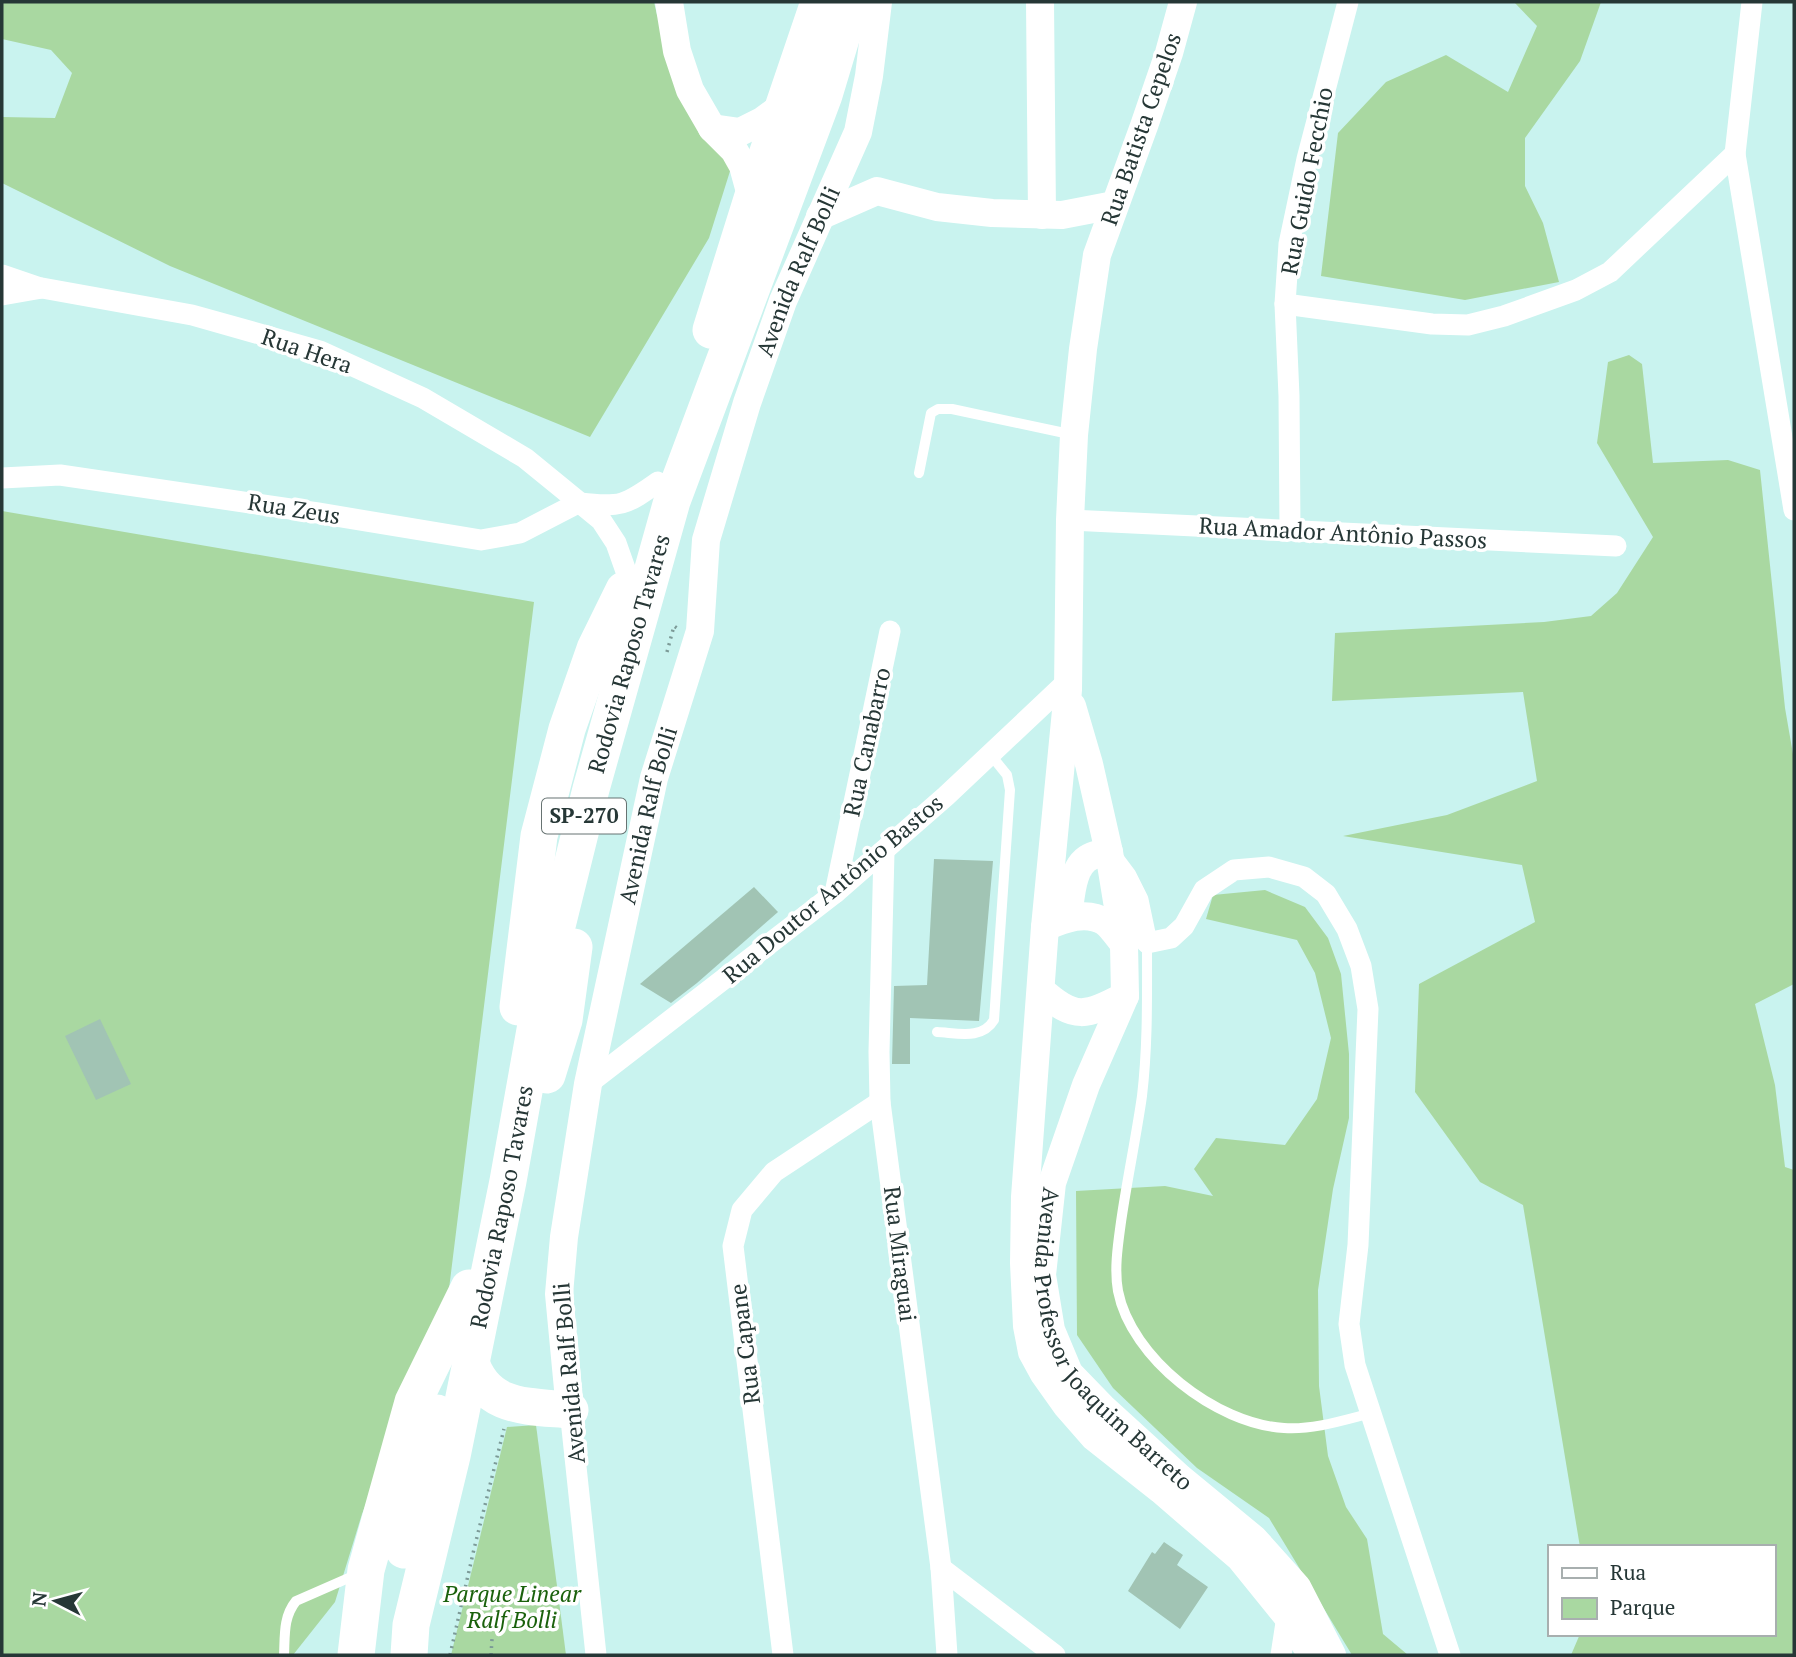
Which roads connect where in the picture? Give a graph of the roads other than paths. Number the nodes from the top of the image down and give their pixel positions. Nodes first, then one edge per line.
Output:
1 (669, 2) edge
2 (819, 2) edge
3 (852, 2) edge
4 (878, 2) edge
5 (1040, 2) edge
6 (1183, 2) edge
7 (1348, 2) edge
8 (1752, 2) edge
9 (784, 105) junction
10 (712, 128) junction
11 (850, 151) junction
12 (1735, 154) junction
13 (877, 191) junction
14 (752, 199) junction
15 (1114, 205) junction
16 (1052, 215) junction
17 (820, 216) junction
18 (1097, 255) junction
19 (2, 275) edge
20 (42, 288) junction
21 (2, 295) edge
22 (1285, 304) junction
23 (1074, 435) junction
24 (919, 473) dead end
25 (2, 478) edge
26 (659, 482) junction
27 (578, 503) junction
28 (1794, 510) edge
29 (1069, 520) junction
30 (1290, 530) junction
31 (1616, 546) dead end
32 (626, 584) junction
33 (890, 631) dead end
34 (1068, 686) junction
35 (989, 754) junction
36 (884, 852) junction
37 (1109, 852) junction
38 (835, 893) junction
39 (1057, 922) junction
40 (1135, 943) junction
41 (1041, 989) junction
42 (1125, 996) junction
43 (937, 1032) dead end
44 (589, 1084) junction
45 (880, 1102) junction
46 (469, 1288) junction
47 (470, 1360) junction
48 (570, 1410) junction
49 (521, 1411) junction
50 (1372, 1413) junction
51 (452, 1456) junction
52 (941, 1568) junction
53 (366, 1570) junction
54 (1287, 1616) junction
55 (284, 1655) edge
56 (356, 1655) edge
57 (387, 1655) edge
58 (409, 1655) edge
59 (596, 1655) edge
60 (783, 1655) edge
61 (947, 1655) edge
62 (1055, 1655) edge
63 (1281, 1655) edge
64 (1312, 1655) edge
65 (1332, 1655) edge
66 (1450, 1655) edge

1 - 10 main road
2 - 9 highway, Rodovia Raposo Tavares / SP-270
3 - 47 highway, Rodovia Raposo Tavares / SP-270
4 - 11 main road, Avenida Ralf Bolli
5 - 16 main road
6 - 15 main road, Rua Batista Cepelos
7 - 22 street, Rua Guido Fecchio
8 - 12 street
9 - 10 main road
9 - 14 highway, Rodovia Raposo Tavares / SP-270
10 - 14 main road
11 - 13 main road
11 - 17 main road, Avenida Ralf Bolli
12 - 22 street
12 - 28 street
13 - 16 main road
13 - 17 main road
14 - 26 highway, Rodovia Raposo Tavares / SP-270
15 - 16 main road
15 - 18 main road, Rua Batista Cepelos
16 - 18 main road
17 - 44 main road, Avenida Ralf Bolli
18 - 23 main road, Avenida Professor Joaquim Barreto
19 - 20 street
20 - 21 street, Rua Hera
20 - 27 street, Rua Hera
22 - 30 street, Rua Guido Fecchio
23 - 24 lane
23 - 29 main road, Avenida Professor Joaquim Barreto
25 - 27 street, Rua Zeus
26 - 27 street
26 - 32 highway, Rodovia Raposo Tavares / SP-270
27 - 32 street, Rua Hera
29 - 30 street, Rua Amador Antônio Passos
29 - 34 main road, Avenida Professor Joaquim Barreto
30 - 31 street, Rua Amador Antônio Passos
32 - 46 highway, Rodovia Raposo Tavares / SP-270
33 - 38 street, Rua Canabarro
34 - 35 street, Rua Doutor Antônio Bastos
34 - 37 main road, Avenida Professor Joaquim Barreto
34 - 39 main road, Avenida Professor Joaquim Barreto
35 - 36 street, Rua Doutor Antônio Bastos
35 - 43 lane
36 - 38 street, Rua Doutor Antônio Bastos
36 - 45 street, Rua Miraguai
37 - 39 main road
37 - 40 main road, Avenida Professor Joaquim Barreto
38 - 44 street, Rua Doutor Antônio Bastos
39 - 40 main road
39 - 41 main road, Avenida Professor Joaquim Barreto
40 - 42 main road, Avenida Professor Joaquim Barreto
40 - 50 lane
40 - 50 street
41 - 42 main road
41 - 54 main road, Avenida Professor Joaquim Barreto
42 - 65 main road, Avenida Professor Joaquim Barreto
44 - 48 main road, Avenida Ralf Bolli
45 - 52 street, Rua Miraguai
45 - 60 street, Rua Capane
46 - 53 highway
46 - 57 highway, Rodovia Raposo Tavares / SP-270
47 - 49 highway
47 - 51 highway, Rodovia Raposo Tavares
48 - 49 highway
48 - 59 street, Avenida Ralf Bolli
49 - 51 highway
50 - 66 street
51 - 58 highway, Rodovia Raposo Tavares
52 - 61 street, Rua Miraguai
52 - 62 street
53 - 55 lane
53 - 56 highway
54 - 63 street
54 - 64 main road, Avenida Professor Joaquim Barreto

